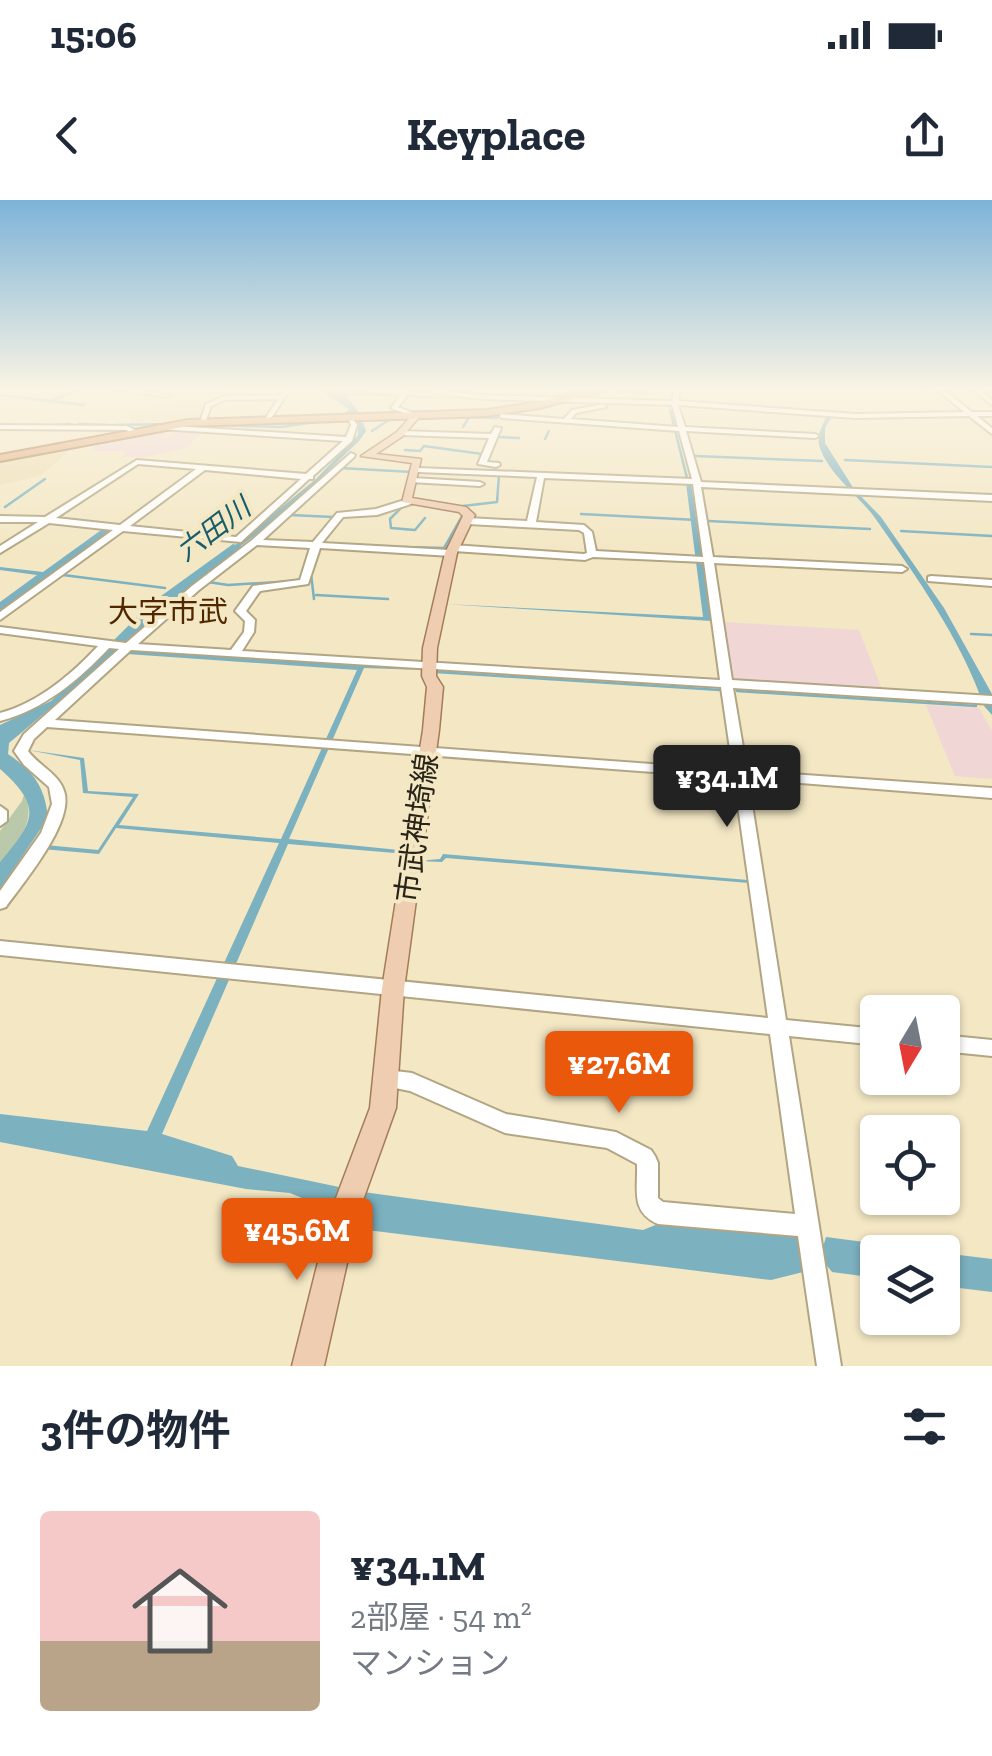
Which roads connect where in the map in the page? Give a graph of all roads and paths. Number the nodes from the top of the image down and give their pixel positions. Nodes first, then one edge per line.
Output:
1 (82, 442) edge
2 (346, 442) edge
3 (383, 442) edge
4 (490, 442) edge
5 (682, 442) edge
6 (335, 454) junction
7 (358, 456) junction
8 (0, 458) edge
9 (202, 468) junction
10 (499, 472) junction
11 (415, 475) junction
12 (541, 475) junction
13 (310, 478) junction
14 (693, 482) junction
15 (480, 484) dead end
16 (992, 498) edge
17 (408, 502) junction
18 (0, 519) edge
19 (47, 520) junction
20 (468, 521) junction
21 (531, 524) junction
22 (121, 528) junction
23 (255, 542) junction
24 (316, 546) junction
25 (0, 550) edge
26 (452, 550) junction
27 (592, 554) junction
28 (702, 560) junction
29 (902, 569) dead end
30 (931, 579) dead end
31 (992, 582) edge
32 (0, 617) edge
33 (0, 630) edge
34 (106, 644) junction
35 (129, 646) junction
36 (235, 654) junction
37 (428, 666) junction
38 (727, 686) junction
39 (992, 700) edge
40 (0, 717) edge
41 (45, 722) junction
42 (428, 752) junction
43 (741, 774) junction
44 (992, 793) edge
45 (0, 810) edge
46 (0, 821) edge
47 (0, 903) edge
48 (0, 948) edge
49 (394, 989) junction
50 (780, 1028) junction
51 (860, 1035) edge
52 (960, 1045) edge
53 (992, 1048) edge
54 (387, 1079) junction
55 (810, 1245) junction
56 (308, 1366) edge
57 (829, 1366) edge

1 - 8 highway
2 - 6 street
3 - 7 main road
4 - 10 street
5 - 14 street
6 - 7 street
6 - 13 street
7 - 11 main road
7 - 23 street
9 - 13 street
9 - 19 street
9 - 22 street
10 - 11 street
10 - 12 street
11 - 15 street
11 - 17 main road
12 - 14 street
12 - 21 street
13 - 22 street
14 - 16 street
14 - 28 street
17 - 20 main road
17 - 24 street
18 - 19 street
19 - 22 street
19 - 25 street
20 - 21 street
20 - 26 main road, 市武神埼線
21 - 27 street
22 - 32 street
23 - 24 street
23 - 35 street
24 - 26 street
24 - 36 street
26 - 27 street
26 - 37 main road, 市武神埼線
27 - 28 street
28 - 29 street
28 - 38 street
30 - 31 street
33 - 34 street
34 - 35 street
34 - 40 street
35 - 36 street
35 - 41 street
36 - 37 street
37 - 38 street
37 - 42 main road, 市武神埼線
38 - 39 street
38 - 43 street
41 - 42 street
41 - 47 street
42 - 43 street
42 - 49 main road, 市武神埼線
43 - 44 street
43 - 50 street
45 - 46 street
48 - 49 street
49 - 50 street
49 - 54 main road, 市武神埼線
50 - 51 street
50 - 55 street
52 - 53 street
54 - 55 street
54 - 56 main road, 市武神埼線
55 - 57 street

